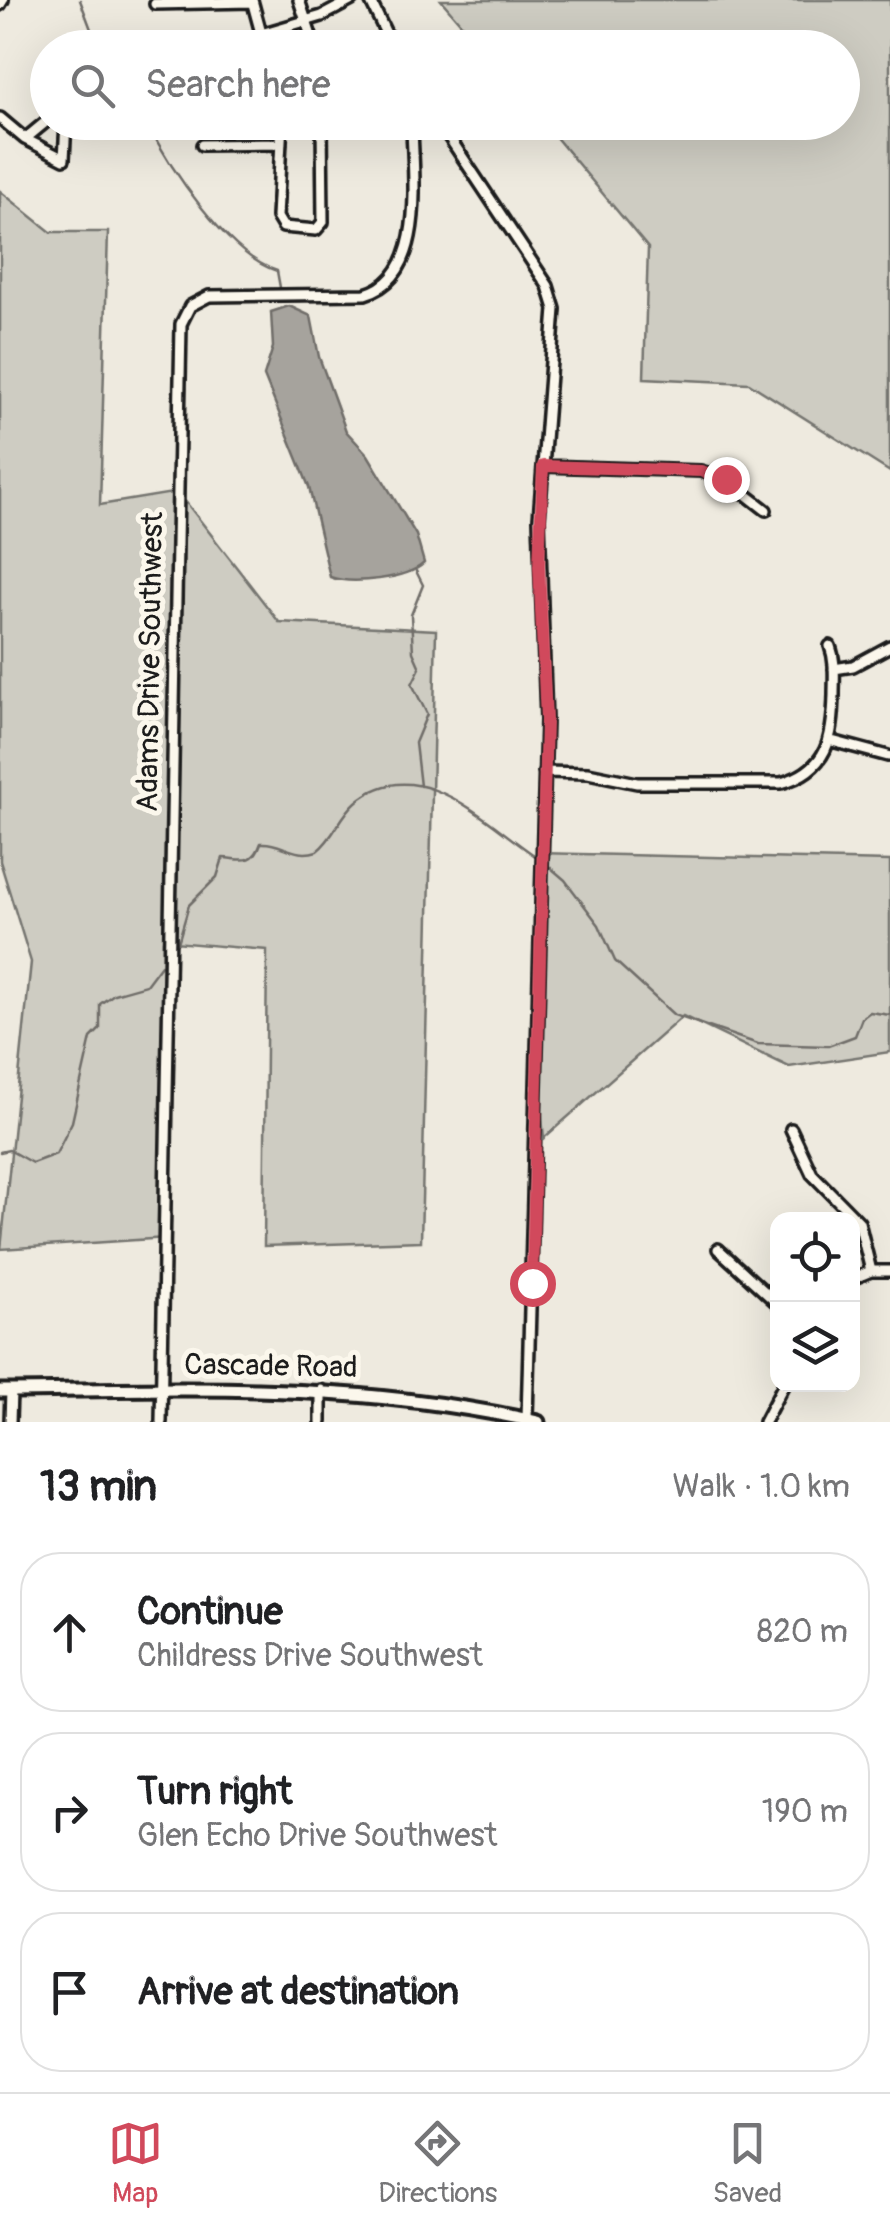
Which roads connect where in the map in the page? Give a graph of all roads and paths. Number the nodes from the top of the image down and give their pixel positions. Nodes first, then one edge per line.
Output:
1 (299, 0) edge
2 (352, 0) edge
3 (370, 0) edge
4 (252, 1) edge
5 (155, 4) dead end
6 (303, 19) junction
7 (260, 30) edge
8 (272, 30) edge
9 (307, 30) edge
10 (384, 30) edge
11 (0, 118) edge
12 (30, 136) edge
13 (26, 139) junction
14 (67, 140) edge
15 (281, 140) edge
16 (322, 140) edge
17 (412, 140) edge
18 (451, 140) edge
19 (281, 144) junction
20 (202, 145) dead end
21 (543, 466) junction
22 (766, 510) dead end
23 (830, 646) dead end
24 (890, 646) edge
25 (834, 669) junction
26 (832, 741) junction
27 (888, 756) dead end
28 (544, 772) junction
29 (791, 1129) dead end
30 (718, 1249) dead end
31 (871, 1271) junction
32 (890, 1272) edge
33 (860, 1276) edge
34 (776, 1302) edge
35 (161, 1390) junction
36 (322, 1390) junction
37 (5, 1391) edge
38 (780, 1392) edge
39 (533, 1421) edge
40 (10, 1422) edge
41 (161, 1422) edge
42 (321, 1422) edge
43 (764, 1422) edge

1 - 6 street
2 - 6 street
3 - 10 street
4 - 5 street
4 - 7 street
6 - 8 street
6 - 9 street
11 - 13 street
12 - 13 street
13 - 14 street
15 - 19 street
16 - 19 street
17 - 35 street, Adams Drive Southwest
18 - 21 street
19 - 20 street
21 - 22 street
21 - 28 street
23 - 25 street
24 - 25 street
25 - 26 street
26 - 27 street
26 - 28 street
28 - 39 street
29 - 31 street
30 - 34 street
31 - 32 street
31 - 33 street
35 - 36 main road, Cascade Road
35 - 37 main road, Cascade Road
35 - 41 street, Adams Drive Southwest
36 - 39 main road, Cascade Road
36 - 42 street
37 - 40 street
38 - 43 street

